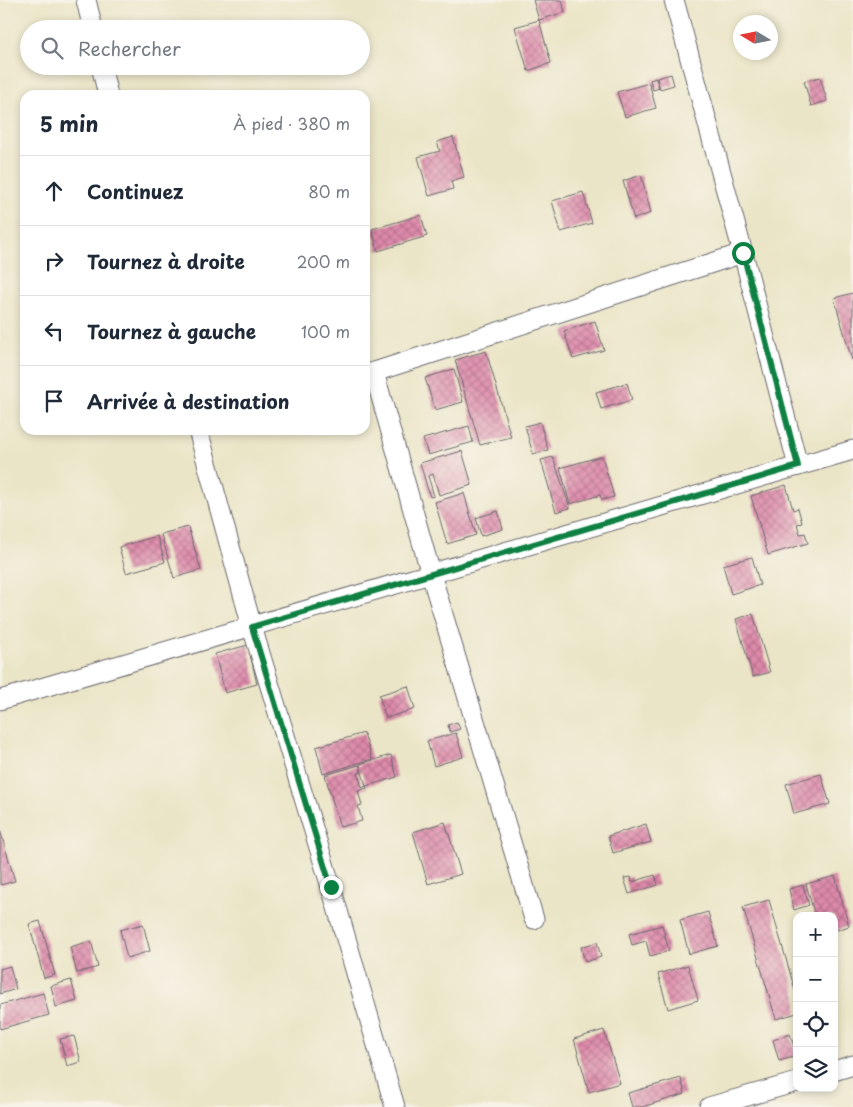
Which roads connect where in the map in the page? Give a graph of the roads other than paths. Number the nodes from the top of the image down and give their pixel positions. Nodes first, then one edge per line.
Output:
1 (86, 0) edge
2 (674, 0) edge
3 (91, 20) edge
4 (103, 75) edge
5 (107, 90) edge
6 (743, 253) junction
7 (370, 374) edge
8 (199, 435) edge
9 (853, 450) edge
10 (798, 466) junction
11 (431, 574) junction
12 (252, 627) junction
13 (0, 700) edge
14 (534, 919) dead end
15 (853, 1065) edge
16 (838, 1070) edge
17 (793, 1083) edge
18 (394, 1107) edge
19 (709, 1107) edge

1 - 3 street
2 - 6 street
4 - 5 street
6 - 7 street
6 - 10 street
7 - 11 street
8 - 12 street
9 - 10 street
10 - 11 street
11 - 12 street
11 - 14 street
12 - 13 street
12 - 18 street
15 - 16 street
17 - 19 street

